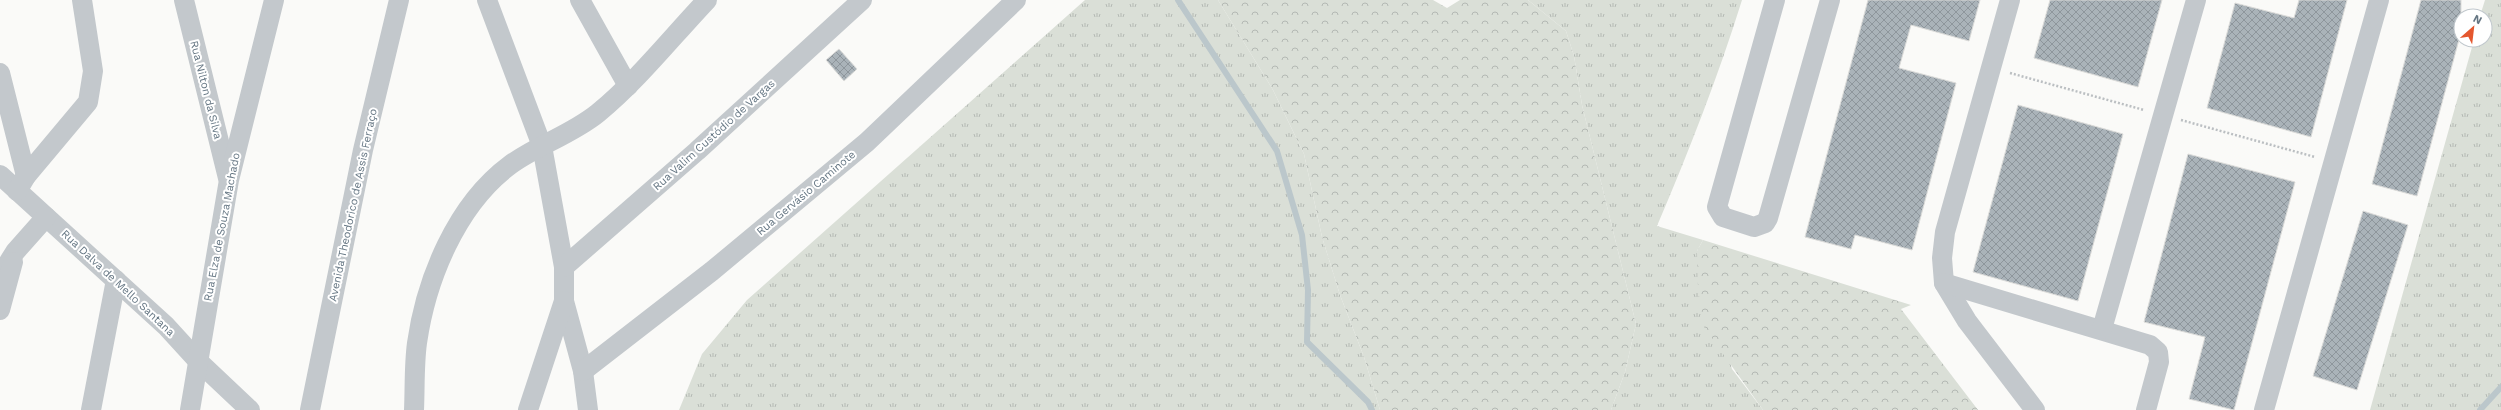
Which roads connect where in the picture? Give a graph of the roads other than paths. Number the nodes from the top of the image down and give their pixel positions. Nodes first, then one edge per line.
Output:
1 (82, 0) edge
2 (184, 0) edge
3 (274, 0) edge
4 (399, 0) edge
5 (487, 0) edge
6 (580, 0) edge
7 (862, 0) edge
8 (1016, 0) edge
9 (1775, 0) edge
10 (1830, 0) edge
11 (2010, 0) edge
12 (2196, 0) edge
13 (2379, 0) edge
14 (698, 4) edge
15 (0, 73) edge
16 (628, 86) junction
17 (542, 146) junction
18 (0, 175) edge
19 (229, 180) junction
20 (22, 183) junction
21 (46, 217) junction
22 (16, 252) junction
23 (564, 267) junction
24 (0, 276) edge
25 (116, 280) junction
26 (1944, 283) junction
27 (564, 301) junction
28 (0, 310) edge
29 (2102, 329) junction
30 (198, 361) junction
31 (583, 372) junction
32 (91, 410) edge
33 (190, 410) edge
34 (250, 410) edge
35 (310, 410) edge
36 (414, 410) edge
37 (528, 410) edge
38 (588, 410) edge
39 (2035, 410) edge
40 (2146, 410) edge
41 (2264, 410) edge

1 - 20 street
2 - 19 street, Rua Nilton da Silva
3 - 19 street, Rua Elza de Souza Machado
4 - 35 street, Avenida Theodorico de Assis Ferraço
5 - 17 street
6 - 16 street
7 - 23 street, Rua Valim Custódio de Vargas
8 - 31 street, Rua Gervásio Caminote
9 - 10 street
11 - 26 street
12 - 29 street
13 - 41 street
14 - 16 street
15 - 20 street
16 - 17 street
17 - 23 street
17 - 36 street
18 - 20 street, Rua Dalva de Mello Santana
19 - 30 street, Rua Elza de Souza Machado
20 - 21 street, Rua Dalva de Mello Santana
21 - 22 street
21 - 25 street, Rua Dalva de Mello Santana
22 - 24 street
22 - 28 street
23 - 27 street
25 - 30 street, Rua Dalva de Mello Santana
25 - 32 street
26 - 29 street
26 - 39 street
27 - 31 street
27 - 37 street
29 - 40 street
30 - 33 street, Rua Elza de Souza Machado
30 - 34 street, Rua Dalva de Mello Santana
31 - 38 street

